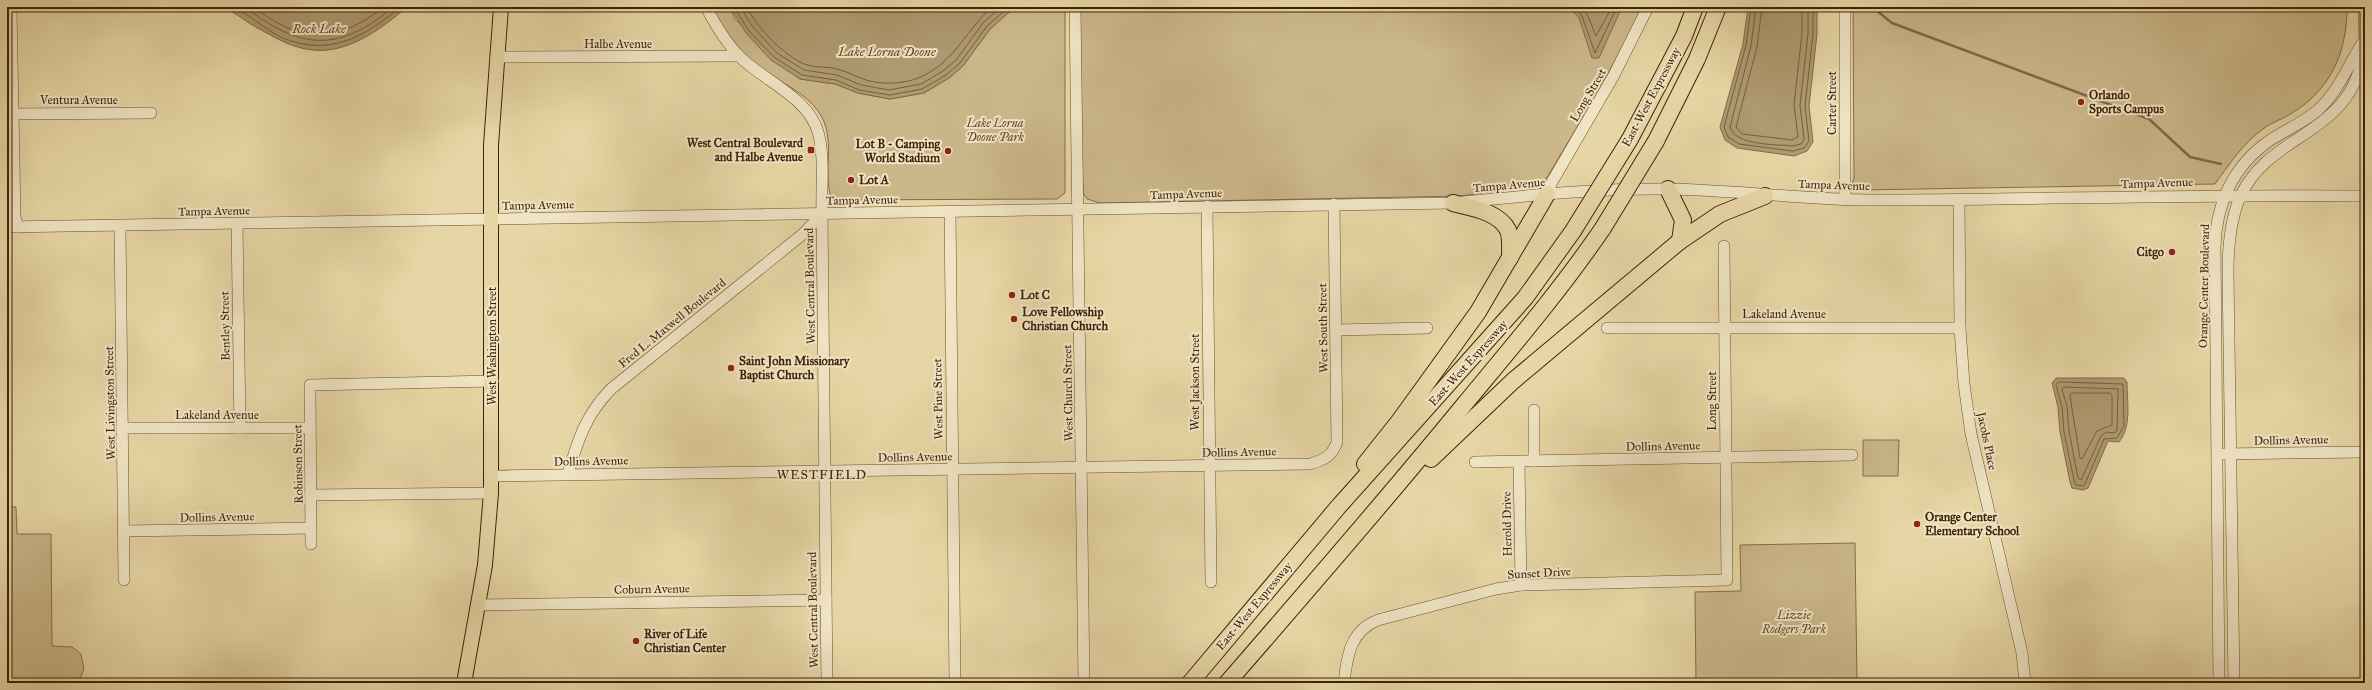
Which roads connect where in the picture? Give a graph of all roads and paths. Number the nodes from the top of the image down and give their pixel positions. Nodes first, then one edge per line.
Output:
1 (11, 7) edge
2 (501, 7) edge
3 (706, 7) edge
4 (1075, 7) edge
5 (1648, 7) edge
6 (1695, 7) edge
7 (1718, 7) edge
8 (1845, 7) edge
9 (2364, 7) edge
10 (2364, 46) edge
11 (739, 56) junction
12 (496, 57) junction
13 (151, 113) dead end
14 (10, 114) edge
15 (1668, 189) junction
16 (1547, 194) junction
17 (2225, 194) junction
18 (2241, 194) junction
19 (1765, 196) junction
20 (2365, 196) edge
21 (1845, 199) junction
22 (1959, 200) junction
23 (1453, 203) junction
24 (1334, 204) junction
25 (1207, 206) junction
26 (1078, 210) junction
27 (950, 211) junction
28 (822, 214) junction
29 (490, 218) junction
30 (237, 224) junction
31 (120, 226) junction
32 (7, 227) edge
33 (18, 227) junction
34 (1680, 241) junction
35 (1724, 246) dead end
36 (1510, 258) junction
37 (1725, 327) junction
38 (1427, 328) dead end
39 (1607, 328) dead end
40 (1960, 328) junction
41 (1337, 330) junction
42 (2229, 343) junction
43 (2216, 344) junction
44 (493, 381) junction
45 (1534, 410) dead end
46 (123, 428) junction
47 (240, 428) junction
48 (310, 428) junction
49 (1334, 451) joint
50 (2365, 452) edge
51 (2217, 454) junction
52 (2231, 454) junction
53 (1852, 455) dead end
54 (1725, 458) junction
55 (1475, 462) dead end
56 (1519, 462) junction
57 (1534, 462) junction
58 (1209, 465) junction
59 (1082, 468) junction
60 (952, 469) junction
61 (824, 472) junction
62 (568, 474) junction
63 (492, 476) junction
64 (491, 494) junction
65 (311, 496) junction
66 (1339, 506) junction
67 (1379, 508) junction
68 (311, 528) junction
69 (123, 531) junction
70 (311, 544) dead end
71 (124, 580) dead end
72 (1727, 580) joint
73 (1211, 582) dead end
74 (1521, 585) junction
75 (826, 600) junction
76 (479, 604) junction
77 (464, 683) edge
78 (827, 683) edge
79 (955, 683) edge
80 (1084, 683) edge
81 (1190, 683) edge
82 (1228, 683) edge
83 (1344, 683) edge
84 (2025, 683) edge
85 (2219, 683) edge
86 (2234, 683) edge

1 - 14 street
2 - 12 main road, West Washington Street
3 - 11 street, West Central Boulevard
4 - 26 street, West Church Street
5 - 16 street, Long Street
6 - 66 highway, East-West Expressway, bridge
7 - 67 highway, East-West Expressway, bridge
8 - 21 street, Carter Street
9 - 10 street
10 - 17 street, Orange Center Boulevard
10 - 18 street, Orange Center Boulevard
11 - 12 street, Halbe Avenue
11 - 28 street, West Central Boulevard
12 - 29 main road, West Washington Street
13 - 14 street, Ventura Avenue
14 - 33 street
15 - 16 street, Tampa Avenue
15 - 19 street, Tampa Avenue
15 - 34 highway
16 - 23 street, Tampa Avenue
16 - 36 highway
17 - 18 street, Tampa Avenue
17 - 22 street, Tampa Avenue
17 - 43 street, Orange Center Boulevard
18 - 20 street, Tampa Avenue
18 - 42 street, Orange Center Boulevard
19 - 21 street, Tampa Avenue
19 - 34 highway
21 - 22 street, Tampa Avenue
22 - 40 street, Jacobs Place
23 - 24 street, Tampa Avenue
23 - 36 highway
24 - 25 street, Tampa Avenue
24 - 41 street, West South Street
25 - 26 street, Tampa Avenue
25 - 58 street, West Jackson Street
26 - 27 street, Tampa Avenue
26 - 59 street, West Church Street
27 - 28 street, Tampa Avenue
27 - 60 street, West Pine Street
28 - 29 street, Tampa Avenue
28 - 61 street, West Central Boulevard
28 - 62 street, Fred L. Maxwell Boulevard
29 - 30 street, Tampa Avenue
29 - 44 main road, West Washington Street
30 - 31 street, Tampa Avenue
30 - 47 street, Bentley Street
31 - 33 street, Tampa Avenue
31 - 46 street, West Livingston Street
32 - 33 street, Tampa Avenue
34 - 67 highway
35 - 37 street, Long Street
36 - 66 highway
37 - 39 street, Lakeland Avenue
37 - 40 street, Lakeland Avenue
37 - 54 street, Long Street
38 - 41 street
40 - 84 street, Jacobs Place
41 - 49 street, West South Street
42 - 43 street
42 - 52 street, Orange Center Boulevard
43 - 51 street, Orange Center Boulevard
44 - 48 street, Robinson Street
44 - 63 main road, West Washington Street
45 - 57 street
46 - 47 street, Lakeland Avenue
46 - 69 street, West Livingston Street
47 - 48 street, Lakeland Avenue
48 - 65 street, Robinson Street
49 - 58 street, Dollins Avenue
50 - 52 street, Dollins Avenue
51 - 52 street, Dollins Avenue
51 - 85 street, Orange Center Boulevard
52 - 86 street, Orange Center Boulevard
53 - 54 street, Dollins Avenue
54 - 57 street, Dollins Avenue
54 - 72 street, Long Street
55 - 56 street, Dollins Avenue
56 - 57 street, Dollins Avenue
56 - 74 street, Herold Drive
58 - 59 street, Dollins Avenue
58 - 73 street, West Jackson Street
59 - 60 street, Dollins Avenue
59 - 80 street, West Church Street
60 - 61 street, Dollins Avenue
60 - 79 street, West Pine Street
61 - 62 street, Dollins Avenue
61 - 75 street, West Central Boulevard
62 - 63 street, Dollins Avenue
63 - 64 main road, West Washington Street
64 - 65 street
64 - 76 main road, West Washington Street
65 - 68 street, Robinson Street
66 - 81 highway, East-West Expressway
67 - 82 highway, East-West Expressway
68 - 69 street, Dollins Avenue
68 - 70 street, Robinson Street
69 - 71 street, West Livingston Street
72 - 74 street, Sunset Drive
74 - 83 street, Sunset Drive
75 - 76 street, Coburn Avenue
75 - 78 street, West Central Boulevard
76 - 77 main road, West Washington Street

